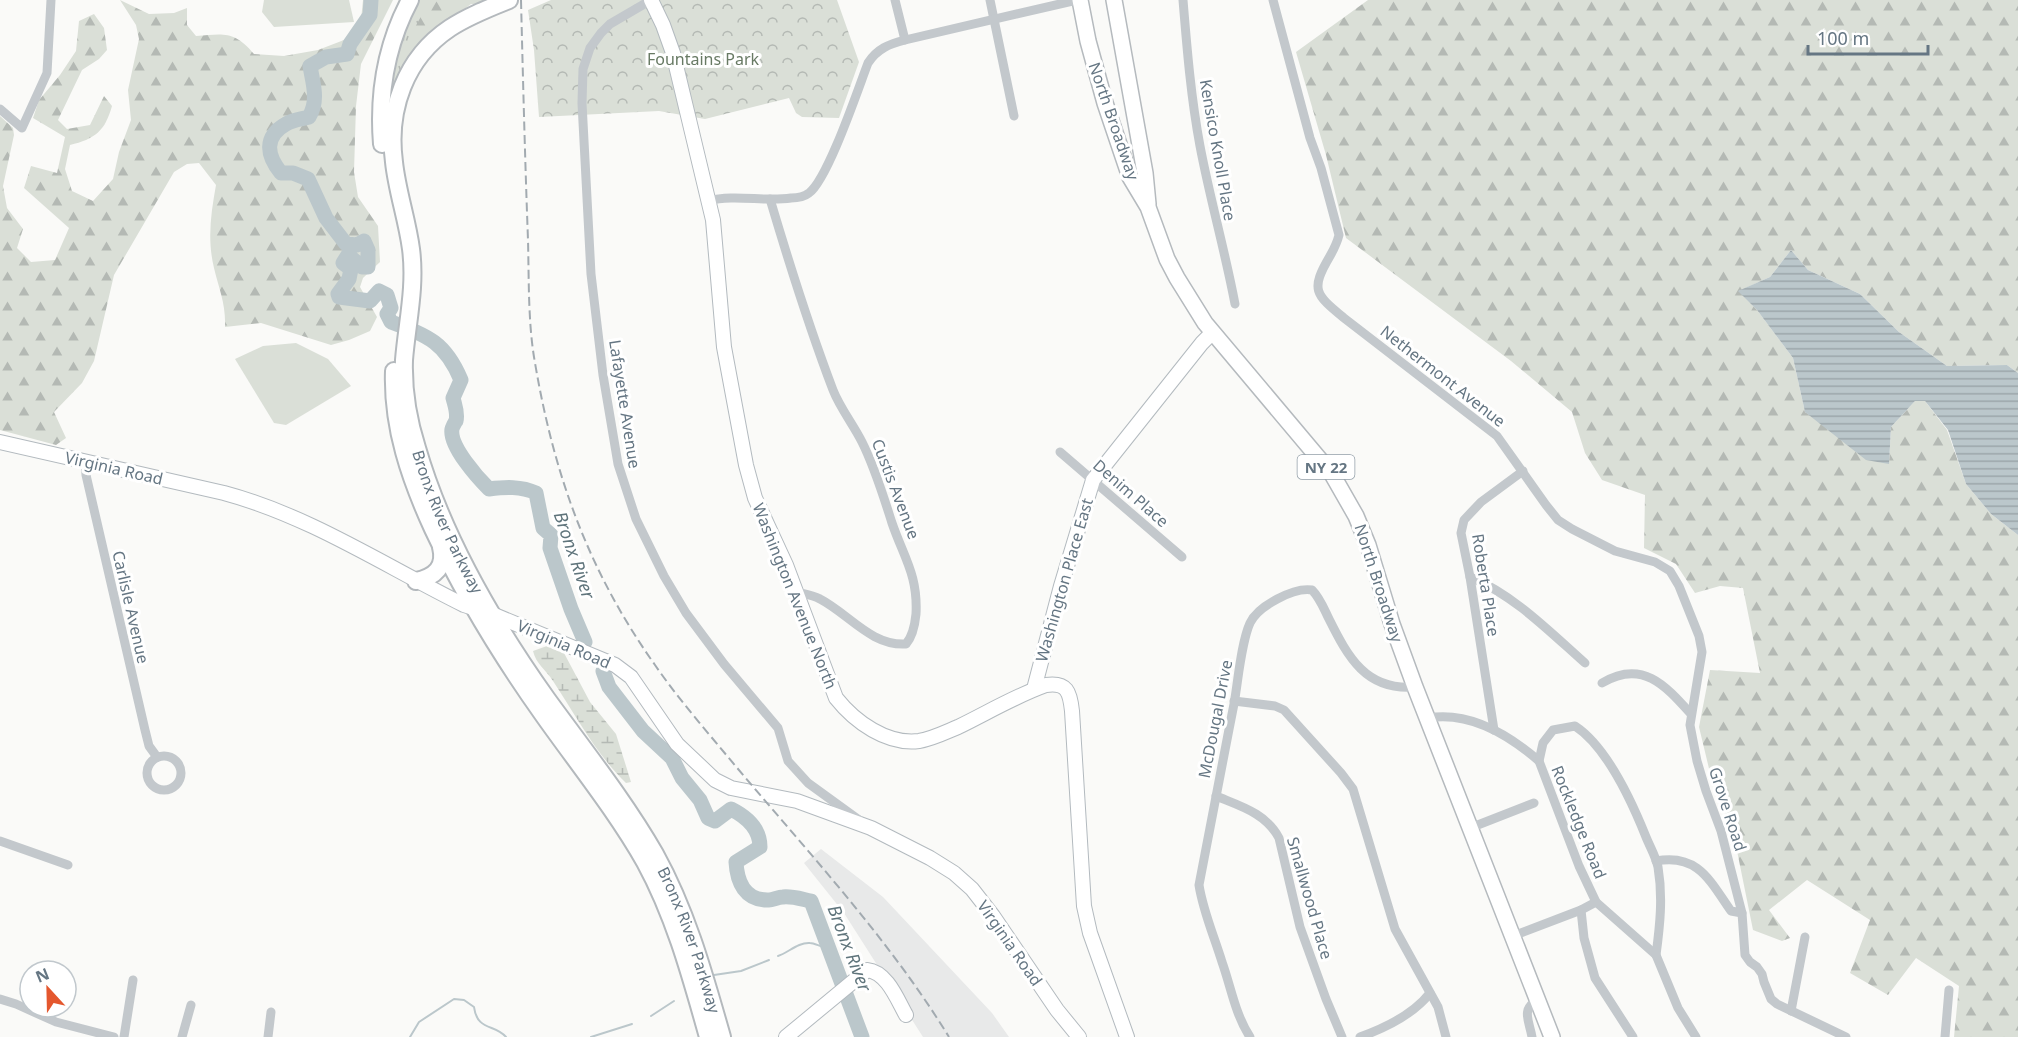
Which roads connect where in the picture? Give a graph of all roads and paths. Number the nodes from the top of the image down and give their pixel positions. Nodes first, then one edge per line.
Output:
1 (51, 0) edge
2 (410, 0) edge
3 (508, 0) edge
4 (651, 0) edge
5 (895, 0) edge
6 (990, 0) edge
7 (1078, 0) edge
8 (1114, 0) edge
9 (1183, 0) edge
10 (1273, 0) edge
11 (994, 20) junction
12 (905, 40) junction
13 (0, 109) edge
14 (1014, 116) dead end
15 (770, 199) junction
16 (708, 201) junction
17 (1148, 207) junction
18 (1235, 304) dead end
19 (406, 315) junction
20 (1212, 333) junction
21 (402, 342) junction
22 (0, 442) edge
23 (1060, 452) dead end
24 (85, 461) junction
25 (1523, 471) junction
26 (1093, 480) junction
27 (441, 546) junction
28 (1182, 557) dead end
29 (1470, 577) junction
30 (416, 581) junction
31 (797, 592) junction
32 (475, 609) junction
33 (492, 614) junction
34 (1585, 663) dead end
35 (1602, 683) dead end
36 (1415, 687) junction
37 (1034, 689) junction
38 (1234, 701) junction
39 (1691, 714) junction
40 (1428, 718) junction
41 (1494, 730) junction
42 (157, 757) dead end
43 (1539, 761) junction
44 (1216, 796) junction
45 (1534, 803) dead end
46 (871, 828) junction
47 (1470, 828) junction
48 (0, 841) edge
49 (1656, 861) junction
50 (68, 866) dead end
51 (1593, 904) junction
52 (1581, 910) junction
53 (1742, 913) junction
54 (1513, 936) junction
55 (1805, 938) dead end
56 (1656, 955) junction
57 (133, 980) dead end
58 (1949, 990) dead end
59 (1430, 993) junction
60 (0, 999) edge
61 (1537, 1000) junction
62 (18, 1005) edge
63 (191, 1005) dead end
64 (1791, 1011) junction
65 (271, 1012) dead end
66 (906, 1015) dead end
67 (50, 1019) edge
68 (99, 1036) edge
69 (114, 1037) edge
70 (124, 1037) edge
71 (182, 1037) edge
72 (268, 1037) edge
73 (708, 1037) edge
74 (722, 1037) edge
75 (786, 1037) edge
76 (1079, 1037) edge
77 (1127, 1037) edge
78 (1250, 1037) edge
79 (1342, 1037) edge
80 (1360, 1037) edge
81 (1446, 1037) edge
82 (1532, 1037) edge
83 (1552, 1037) edge
84 (1633, 1037) edge
85 (1696, 1037) edge
86 (1846, 1037) edge
87 (1945, 1037) edge

1 - 13 street
2 - 19 highway, Bronx River Parkway
3 - 19 highway, Bronx River Parkway
4 - 16 street, Washington Avenue North
4 - 46 street, Lafayette Avenue
5 - 12 street
6 - 11 street
7 - 11 street
7 - 17 main road, North Broadway
8 - 17 main road, NY 22
9 - 18 street, Kensico Knoll Place
10 - 25 street, Nethermont Avenue
11 - 12 street
11 - 14 street
12 - 15 street
15 - 16 street
15 - 31 street, Custis Avenue
16 - 31 street, Washington Avenue North
17 - 20 main road, North Broadway / NY 22
19 - 21 highway, Bronx River Parkway
20 - 26 street, Washington Place East
20 - 36 main road, North Broadway / NY 22
21 - 27 highway, Bronx River Parkway
21 - 33 highway, Bronx River Parkway
22 - 24 street, Virginia Road
23 - 26 street, Denim Place
24 - 30 street, Virginia Road
24 - 42 street, Carlisle Avenue
25 - 29 street, Roberta Place
25 - 39 street, Nethermont Avenue
26 - 28 street, Denim Place
26 - 37 street, Washington Place East
27 - 30 highway
27 - 32 highway, Bronx River Parkway
29 - 34 street
29 - 41 street, Roberta Place
30 - 32 street, Virginia Road
31 - 37 street, Washington Avenue North
32 - 33 street, Virginia Road
32 - 73 highway, Bronx River Parkway
33 - 46 street, Virginia Road
33 - 74 highway, Bronx River Parkway
35 - 39 street
36 - 38 street, McDougal Drive
36 - 40 main road, North Broadway / NY 22
37 - 77 street, Washington Avenue North
38 - 44 street, McDougal Drive
38 - 59 street
39 - 53 street, Grove Road
40 - 41 street
40 - 47 main road, North Broadway / NY 22
41 - 43 street
43 - 49 street
43 - 51 street, Rockledge Road
44 - 78 street, McDougal Drive
44 - 79 street, Smallwood Place
45 - 47 street
46 - 76 street, Virginia Road
47 - 54 main road, North Broadway / NY 22
48 - 50 street
49 - 53 street
49 - 56 street
51 - 52 street
51 - 56 street, Rockledge Road
52 - 54 street
52 - 84 street
53 - 64 street, Grove Road
54 - 61 main road, North Broadway / NY 22
55 - 64 street
56 - 85 street, Rockledge Road
57 - 70 street
58 - 87 street
59 - 80 street
59 - 81 street
60 - 62 street
61 - 82 street
61 - 83 main road, North Broadway / NY 22
63 - 71 street
64 - 86 street, Grove Road
65 - 72 street
66 - 75 street
67 - 68 street
68 - 69 street

